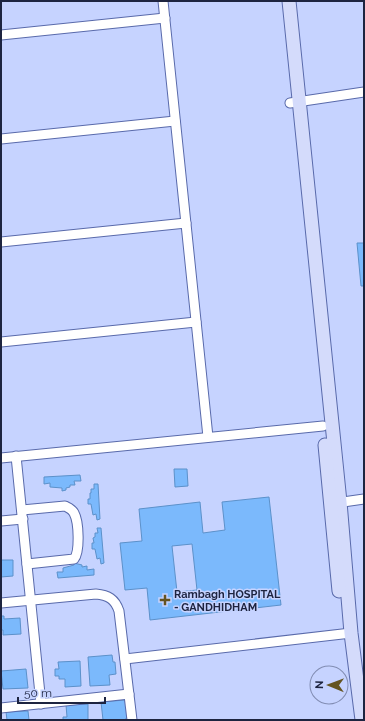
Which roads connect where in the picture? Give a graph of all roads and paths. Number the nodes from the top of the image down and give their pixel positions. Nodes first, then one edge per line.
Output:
1 (163, 1) edge
2 (280, 1) edge
3 (289, 1) edge
4 (165, 18) junction
5 (1, 35) edge
6 (364, 92) edge
7 (295, 102) junction
8 (175, 121) junction
9 (1, 139) edge
10 (186, 223) junction
11 (1, 242) edge
12 (196, 322) junction
13 (1, 342) edge
14 (323, 426) junction
15 (208, 437) junction
16 (16, 456) junction
17 (1, 458) edge
18 (364, 499) edge
19 (336, 503) junction
20 (22, 514) junction
21 (1, 521) edge
22 (27, 564) junction
23 (31, 600) junction
24 (1, 603) edge
25 (347, 634) junction
26 (125, 660) junction
27 (129, 694) junction
28 (41, 704) junction
29 (1, 708) edge
30 (132, 720) edge
31 (353, 720) edge
32 (362, 720) edge

1 - 4 street
2 - 7 main road
3 - 7 main road
4 - 5 street
4 - 8 street
6 - 7 street
7 - 14 main road
7 - 19 main road
8 - 9 street
8 - 10 street
10 - 11 street
10 - 12 street
12 - 13 street
12 - 15 street
14 - 15 street
14 - 19 main road
15 - 16 street
16 - 17 street
16 - 20 street
18 - 19 street
19 - 25 main road
20 - 21 street
20 - 22 street
20 - 22 street
22 - 23 street
23 - 24 street
23 - 26 street
23 - 28 street
25 - 26 street
25 - 31 main road
25 - 32 main road
26 - 27 street
27 - 28 street
27 - 30 street
28 - 29 street

